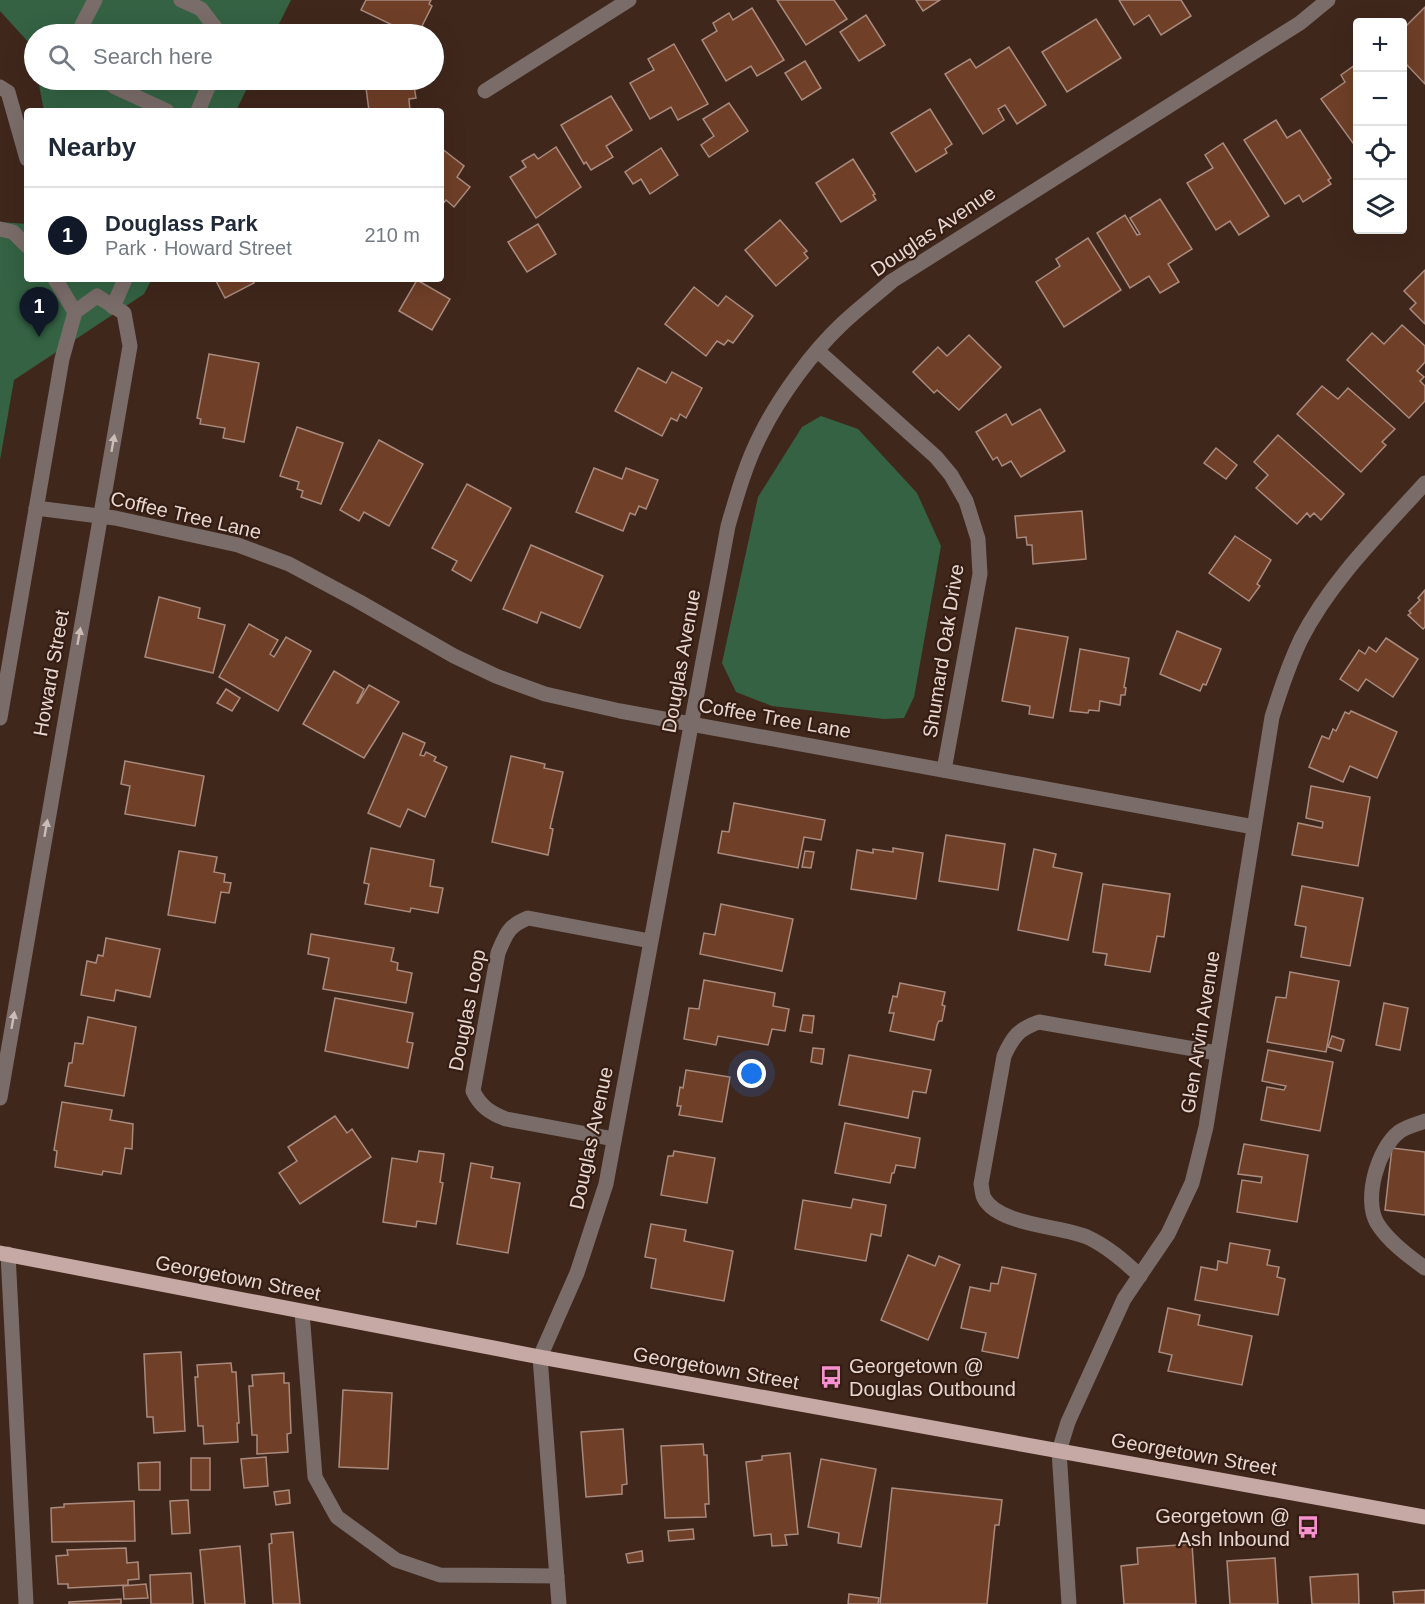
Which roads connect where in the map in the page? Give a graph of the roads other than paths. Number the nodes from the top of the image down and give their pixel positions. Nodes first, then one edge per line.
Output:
1 (95, 0) edge
2 (181, 0) edge
3 (628, 0) edge
4 (1328, 0) edge
5 (83, 24) edge
6 (212, 24) edge
7 (0, 87) edge
8 (122, 90) edge
9 (207, 90) edge
10 (485, 91) dead end
11 (160, 108) edge
12 (199, 108) edge
13 (24, 148) edge
14 (0, 230) edge
15 (24, 243) edge
16 (57, 282) edge
17 (124, 282) edge
18 (114, 306) junction
19 (75, 312) junction
20 (818, 351) junction
21 (1425, 483) edge
22 (36, 508) junction
23 (100, 516) junction
24 (0, 718) edge
25 (691, 724) junction
26 (945, 770) junction
27 (1254, 827) junction
28 (650, 941) junction
29 (1217, 1053) junction
30 (0, 1098) edge
31 (1425, 1121) edge
32 (614, 1139) junction
33 (4, 1253) edge
34 (1425, 1268) edge
35 (1140, 1276) junction
36 (302, 1312) junction
37 (540, 1357) junction
38 (1059, 1451) junction
39 (1425, 1517) edge
40 (557, 1575) junction
41 (26, 1604) edge
42 (559, 1604) edge
43 (1069, 1604) edge

1 - 5 street
2 - 6 street
3 - 10 street
4 - 20 street, Douglas Avenue
7 - 13 street
8 - 11 street
9 - 12 street
14 - 15 street
16 - 19 street
17 - 18 street
18 - 19 street
23 -> 18 street, Howard Street
19 - 22 street
20 - 25 street, Douglas Avenue
20 - 26 street, Shumard Oak Drive
21 - 27 street, Glen Arvin Avenue
22 - 23 street, Coffee Tree Lane
22 - 24 street
23 - 25 street, Coffee Tree Lane
30 -> 23 street, Howard Street
25 - 26 street, Coffee Tree Lane
25 - 28 street, Douglas Avenue
26 - 27 street, Coffee Tree Lane
27 - 29 street, Glen Arvin Avenue
28 - 32 street, Douglas Avenue
28 - 32 street, Douglas Loop
29 - 35 street, Glen Arvin Avenue
29 - 35 street
31 - 34 street
32 - 37 street, Douglas Avenue
33 - 36 main road, Georgetown Street
33 - 41 street
35 - 38 street, Glen Arvin Avenue
36 - 37 main road, Georgetown Street
36 - 40 street
37 - 38 main road, Georgetown Street
37 - 40 street, Douglas Avenue
38 - 39 main road, Georgetown Street
38 - 43 street, Glen Arvin Avenue
40 - 42 street, Douglas Avenue

